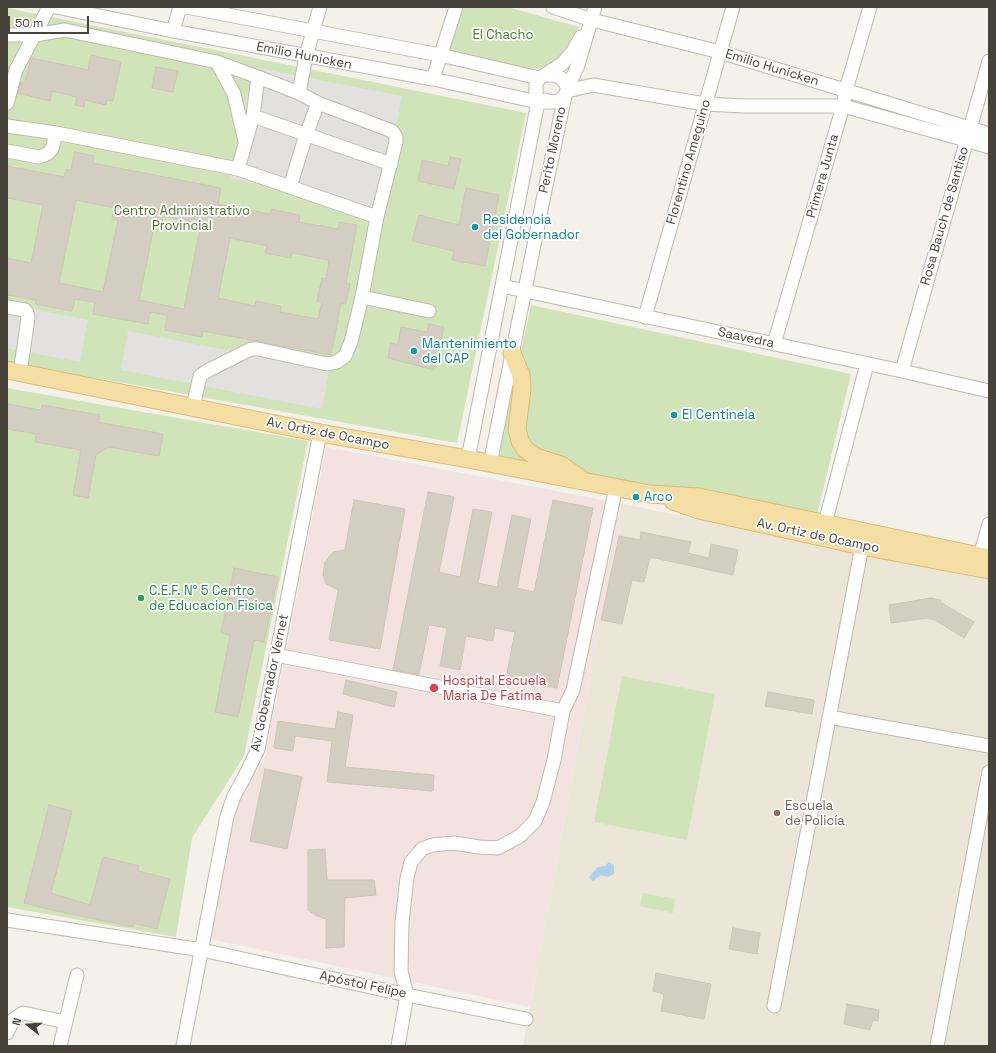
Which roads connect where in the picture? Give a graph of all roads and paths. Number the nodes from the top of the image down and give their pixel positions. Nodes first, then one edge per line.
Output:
1 (49, 7) edge
2 (56, 7) edge
3 (180, 7) edge
4 (186, 7) edge
5 (320, 7) edge
6 (456, 7) edge
7 (553, 7) edge
8 (596, 7) edge
9 (733, 7) edge
10 (870, 7) edge
11 (592, 20) junction
12 (173, 31) junction
13 (313, 31) junction
14 (7, 35) edge
15 (35, 35) junction
16 (720, 52) junction
17 (440, 55) junction
18 (306, 56) junction
19 (989, 61) edge
20 (217, 62) junction
21 (542, 76) junction
22 (258, 77) junction
23 (433, 79) junction
24 (846, 90) junction
25 (567, 91) junction
26 (299, 92) junction
27 (537, 97) junction
28 (7, 103) edge
29 (318, 103) junction
30 (705, 104) junction
31 (843, 106) junction
32 (252, 116) junction
33 (7, 126) edge
34 (56, 133) junction
35 (968, 134) junction
36 (989, 134) edge
37 (306, 135) junction
38 (246, 141) junction
39 (989, 147) edge
40 (7, 151) edge
41 (391, 164) junction
42 (238, 170) junction
43 (290, 187) junction
44 (377, 217) junction
45 (502, 286) junction
46 (525, 290) junction
47 (362, 297) junction
48 (7, 307) edge
49 (429, 311) dead end
50 (645, 317) junction
51 (774, 344) junction
52 (512, 353) junction
53 (867, 364) junction
54 (902, 370) junction
55 (14, 371) edge
56 (989, 391) edge
57 (193, 407) junction
58 (320, 433) junction
59 (468, 459) junction
60 (490, 464) junction
61 (584, 482) junction
62 (616, 487) junction
63 (989, 524) edge
64 (823, 530) junction
65 (862, 546) junction
66 (984, 557) edge
67 (989, 570) edge
68 (276, 655) junction
69 (562, 711) junction
70 (829, 717) junction
71 (989, 746) edge
72 (989, 772) edge
73 (7, 920) edge
74 (202, 950) junction
75 (77, 975) dead end
76 (408, 995) junction
77 (774, 1006) dead end
78 (526, 1019) dead end
79 (66, 1022) junction
80 (7, 1033) edge
81 (60, 1046) edge
82 (183, 1046) edge
83 (398, 1046) edge
84 (937, 1046) edge

1 - 15 street
2 - 12 street, Emilio Hunicken
3 - 12 street
4 - 13 street, Emilio Hunicken
5 - 13 street
6 - 17 street
7 - 11 street, Emilio Hunicken
8 - 11 street, Perito Moreno
9 - 16 street, Florentino Ameguino
10 - 24 street, Primera Junta
11 - 16 street, Emilio Hunicken
11 - 21 street, Perito Moreno
11 - 25 street, Perito Moreno
12 - 18 street, Emilio Hunicken
13 - 17 street, Emilio Hunicken
13 - 18 street
14 - 15 street
15 - 20 street
15 - 28 street
16 - 24 street, Emilio Hunicken
16 - 30 street, Florentino Ameguino
17 - 21 street, Emilio Hunicken
17 - 23 street
18 - 23 street, Emilio Hunicken
18 - 26 street
19 - 35 street, Rosa Bauch de Santiso
20 - 22 street
20 - 38 street
21 - 25 street, Emilio Hunicken
21 - 27 street
22 - 26 street
22 - 32 street
23 - 27 street, Emilio Hunicken
24 - 31 street, Primera Junta
24 - 35 street, Emilio Hunicken
25 - 27 street, Emilio Hunicken
25 - 30 street, Emilio Hunicken
25 - 46 street, Perito Moreno
26 - 29 street
27 - 45 street, Perito Moreno
29 - 37 street
29 - 41 street
30 - 31 street, Emilio Hunicken
30 - 50 street, Florentino Ameguino
31 - 35 street, Emilio Hunicken
31 - 51 street, Primera Junta
32 - 37 street
32 - 38 street
33 - 34 street
34 - 40 street
34 - 42 street
35 - 36 street, Emilio Hunicken
35 - 39 street, Emilio Hunicken
35 - 54 street, Rosa Bauch de Santiso
37 - 41 street
37 - 43 street
38 - 42 street
41 - 44 street
42 - 43 street
43 - 44 street
44 - 47 street
45 - 46 street, Saavedra
45 - 59 street, Perito Moreno
46 - 50 street, Saavedra
46 - 52 street, Perito Moreno
47 - 49 street
47 - 57 street
48 - 55 street
50 - 51 street, Saavedra
51 - 53 street, Saavedra
52 - 60 street, Perito Moreno
52 - 61 main road
53 - 54 street, Saavedra
53 - 64 street
54 - 56 street, Saavedra
55 - 57 main road, Av. Ortiz de Ocampo
57 - 58 main road, Av. Ortiz de Ocampo
58 - 59 main road, Av. Ortiz de Ocampo
58 - 68 street, Av. Gobernador Vernet
59 - 60 main road, Av. Ortiz de Ocampo
60 - 61 main road, Av. Ortiz de Ocampo
61 - 62 main road, Av. Ortiz de Ocampo
62 - 64 main road, Av. Ortiz de Ocampo
62 - 69 street
63 - 66 street
64 - 65 main road, Av. Ortiz de Ocampo
64 - 66 main road, Av. Ortiz de Ocampo
65 - 67 main road, Av. Ortiz de Ocampo
65 - 70 street
68 - 69 street
68 - 74 street, Av. Gobernador Vernet
69 - 76 street
70 - 71 street
70 - 77 street
72 - 84 street
73 - 74 street, Apóstol Felipe
74 - 76 street, Apóstol Felipe
74 - 82 street, Av. Gobernador Vernet
75 - 79 street
76 - 78 street, Apóstol Felipe
76 - 83 street
79 - 80 street
79 - 81 street

